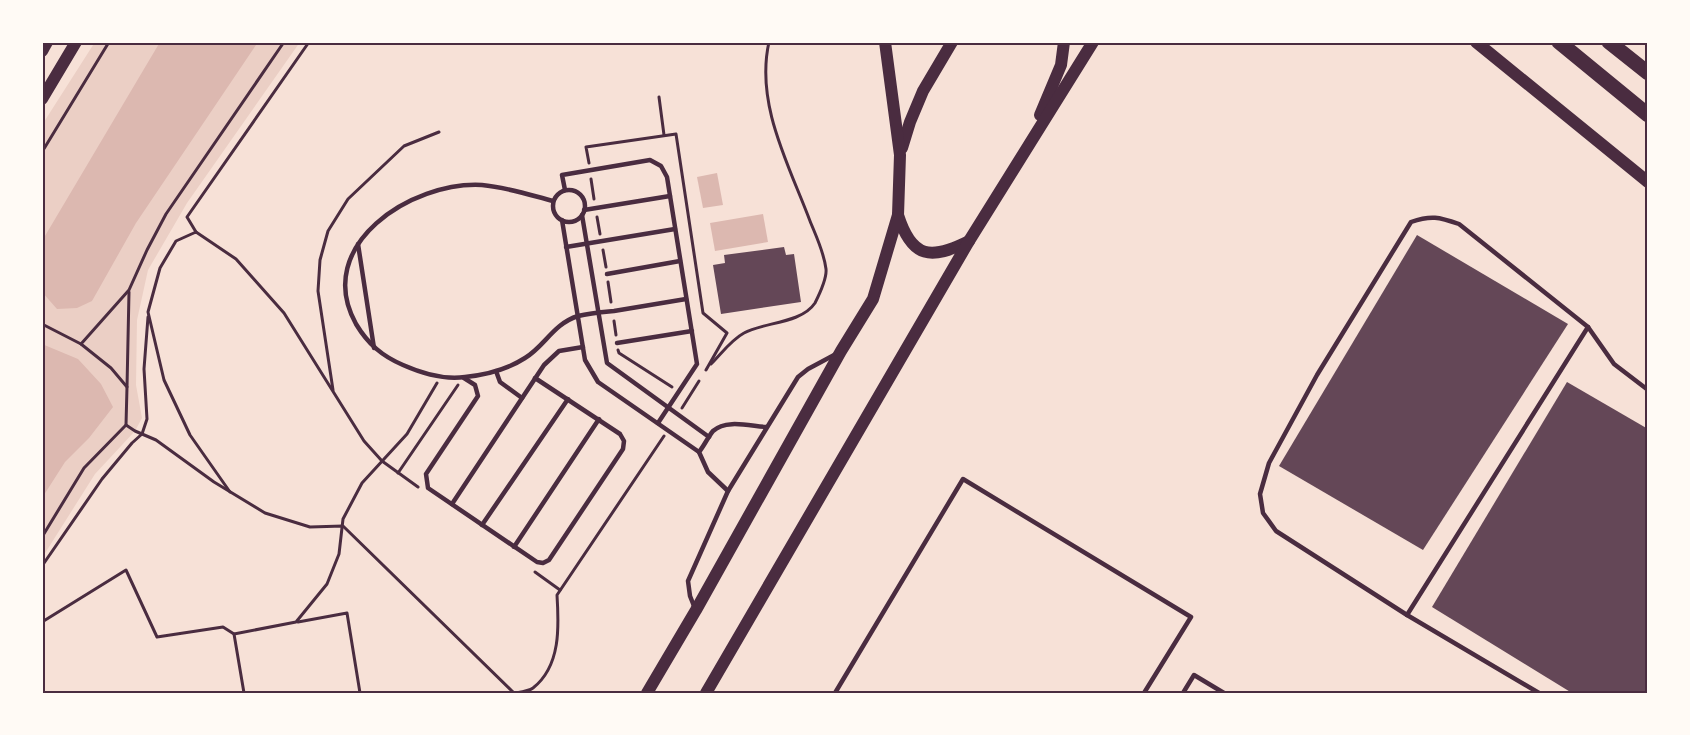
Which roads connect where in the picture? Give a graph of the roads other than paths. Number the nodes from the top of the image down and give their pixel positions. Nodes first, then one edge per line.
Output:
1 (47, 42) edge
2 (76, 42) edge
3 (885, 42) edge
4 (952, 42) edge
5 (1064, 42) edge
6 (1093, 42) edge
7 (1476, 42) edge
8 (1559, 42) edge
9 (1609, 42) edge
10 (42, 51) edge
11 (1648, 73) edge
12 (42, 99) edge
13 (1648, 115) edge
14 (900, 155) junction
15 (1020, 160) junction
16 (1648, 182) edge
17 (565, 190) junction
18 (670, 196) junction
19 (554, 201) junction
20 (583, 212) junction
21 (898, 215) junction
22 (562, 220) junction
23 (675, 229) junction
24 (969, 241) junction
25 (358, 244) junction
26 (587, 244) junction
27 (566, 247) junction
28 (680, 261) junction
29 (607, 274) dead end
30 (686, 298) junction
31 (599, 313) junction
32 (578, 316) junction
33 (1588, 327) junction
34 (692, 331) junction
35 (617, 343) dead end
36 (583, 347) junction
37 (374, 348) junction
38 (841, 351) junction
39 (496, 371) junction
40 (464, 378) junction
41 (535, 378) junction
42 (1648, 390) edge
43 (522, 398) junction
44 (568, 399) junction
45 (668, 407) junction
46 (599, 419) junction
47 (658, 423) junction
48 (766, 427) junction
49 (709, 437) junction
50 (699, 452) junction
51 (728, 490) junction
52 (452, 504) junction
53 (482, 525) junction
54 (514, 547) junction
55 (696, 610) junction
56 (1407, 615) junction
57 (647, 693) edge
58 (706, 693) edge
59 (835, 693) edge
60 (1144, 693) edge
61 (1183, 693) edge
62 (1224, 693) edge
63 (1539, 693) edge

1 - 10 main road
2 - 12 main road
3 - 14 main road
4 - 14 main road
5 - 15 main road
6 - 15 main road
7 - 16 main road
8 - 13 highway
9 - 11 highway
14 - 21 main road
15 - 24 main road
17 - 18 lane
17 - 19 lane
17 - 20 lane
18 - 20 lane
18 - 23 lane
19 - 22 lane
19 - 25 lane
20 - 22 lane
20 - 26 lane
21 - 24 main road
21 - 38 main road
22 - 27 lane
23 - 26 lane
23 - 28 lane
24 - 58 main road
25 - 37 lane
25 - 37 lane
26 - 27 lane
26 - 31 lane
27 - 32 lane
28 - 29 lane
28 - 30 lane
30 - 31 lane
30 - 34 lane
31 - 32 lane
31 - 45 lane
32 - 36 lane
32 - 39 lane
33 - 42 lane
33 - 56 lane
33 - 56 lane
34 - 35 lane
34 - 45 lane
36 - 41 lane
36 - 47 lane
37 - 40 lane
38 - 48 lane
38 - 55 main road
39 - 40 lane
39 - 43 lane
40 - 52 lane
41 - 43 lane
41 - 44 lane
43 - 52 lane
44 - 46 lane
44 - 53 lane
45 - 47 lane
45 - 49 lane
46 - 54 lane
46 - 54 lane
47 - 50 lane
48 - 49 lane
48 - 51 lane
49 - 50 lane
50 - 51 lane
51 - 55 lane
52 - 53 lane
53 - 54 lane
55 - 57 main road
56 - 63 lane
59 - 60 lane
61 - 62 lane

